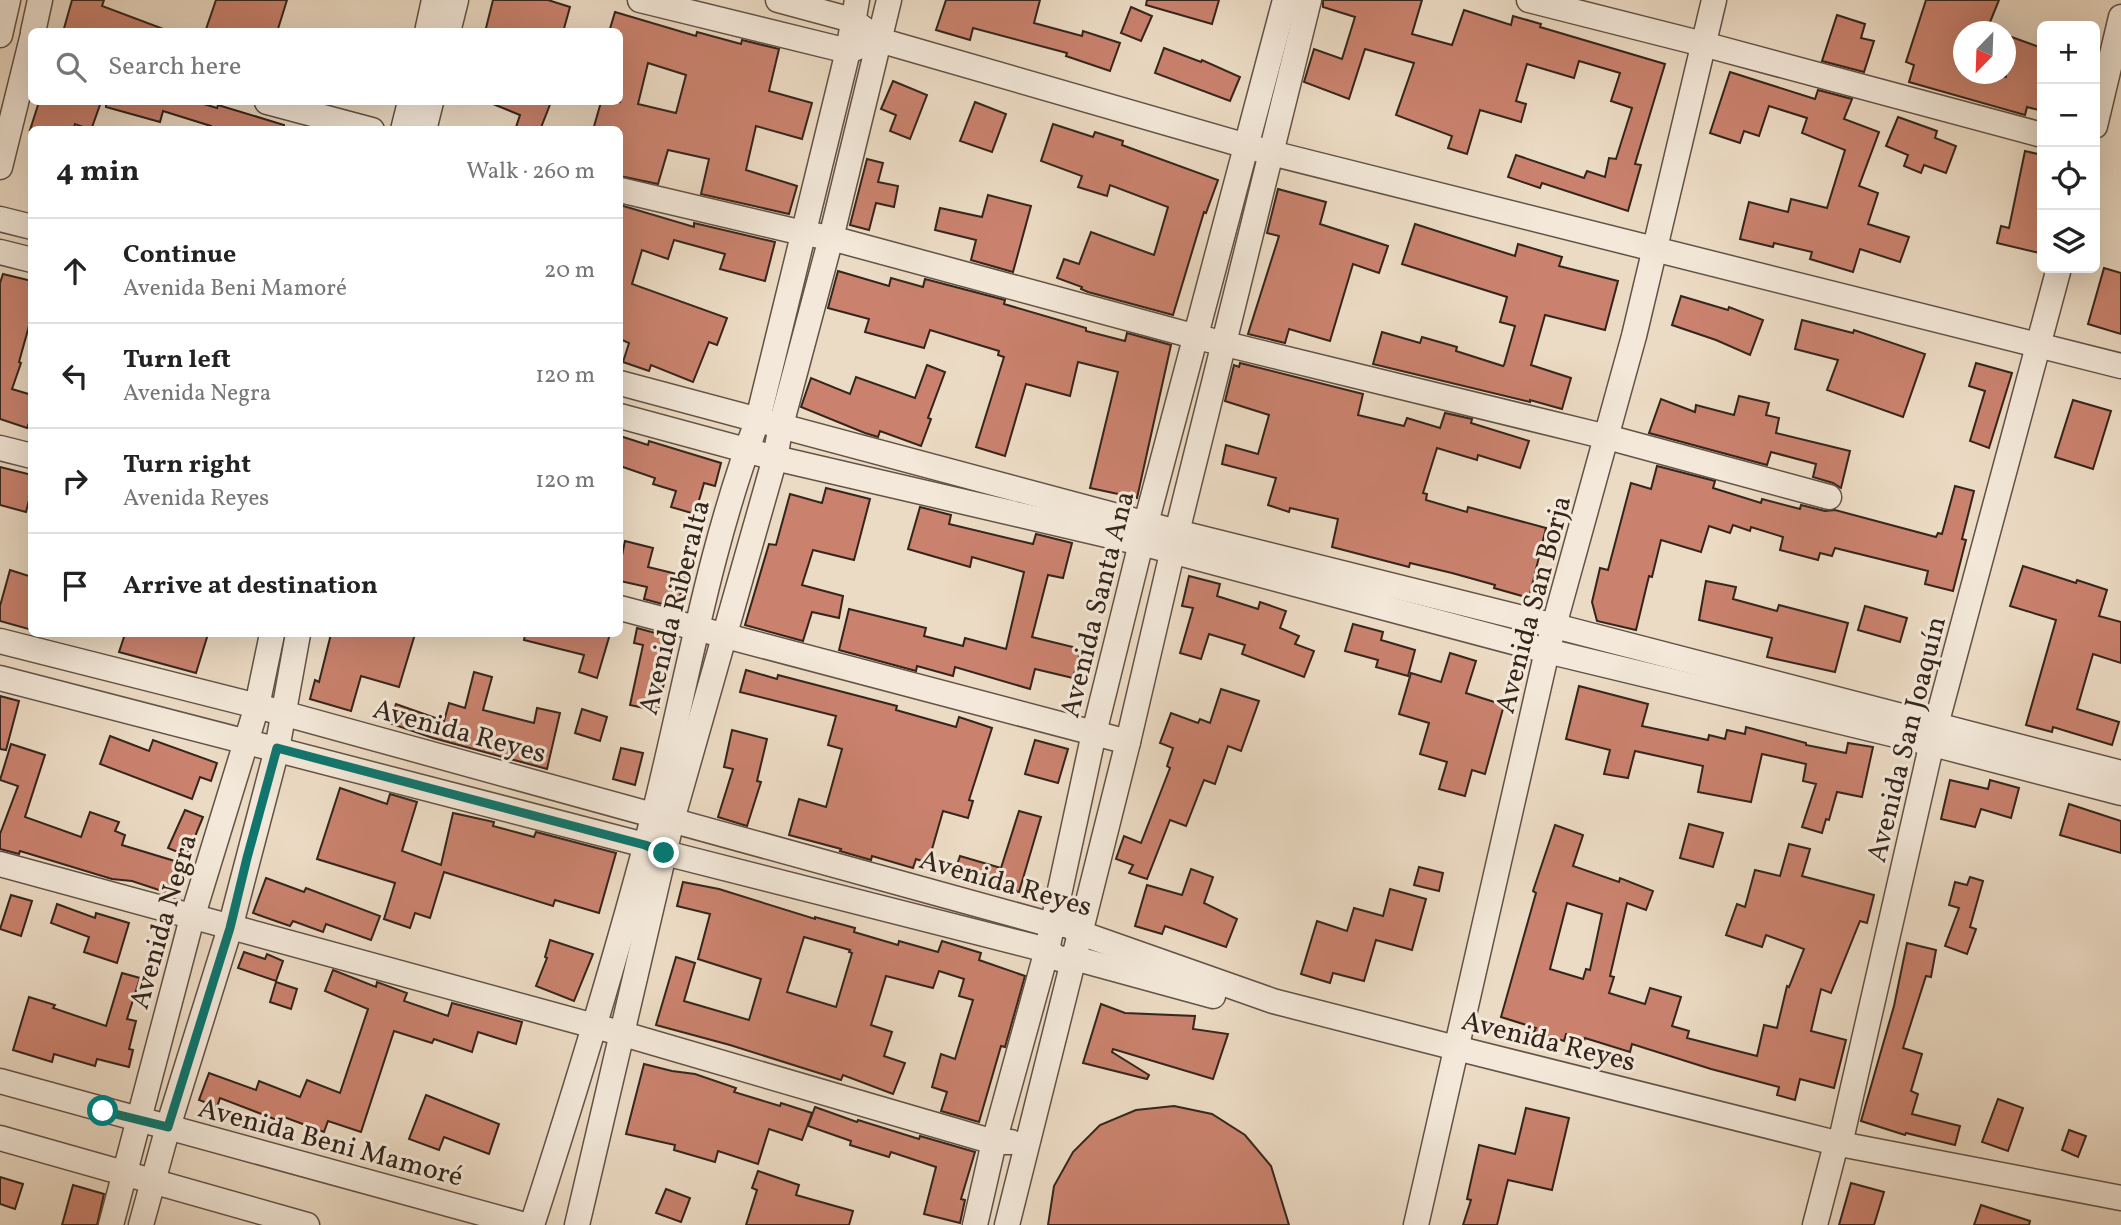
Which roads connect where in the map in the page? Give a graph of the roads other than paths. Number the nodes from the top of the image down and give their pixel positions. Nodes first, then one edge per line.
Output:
1 (8, 0) edge
2 (40, 0) edge
3 (435, 0) edge
4 (456, 0) edge
5 (640, 0) edge
6 (778, 0) edge
7 (889, 0) edge
8 (1285, 0) edge
9 (1309, 0) edge
10 (1529, 0) edge
11 (1714, 0) edge
12 (855, 10) edge
13 (2121, 18) edge
14 (34, 28) edge
15 (428, 28) edge
16 (449, 28) edge
17 (0, 35) edge
18 (879, 40) junction
19 (1703, 44) junction
20 (28, 50) edge
21 (848, 51) junction
22 (278, 105) edge
23 (409, 105) edge
24 (430, 105) edge
25 (2100, 105) edge
26 (357, 126) edge
27 (404, 126) edge
28 (425, 126) edge
29 (2037, 134) edge
30 (1245, 145) junction
31 (1271, 152) junction
32 (0, 167) edge
33 (623, 191) edge
34 (0, 219) edge
35 (28, 226) edge
36 (803, 233) junction
37 (831, 238) junction
38 (1656, 248) junction
39 (0, 252) edge
40 (28, 259) edge
41 (2058, 273) edge
42 (1197, 337) junction
43 (1225, 343) junction
44 (2039, 346) junction
45 (2121, 366) edge
46 (623, 384) edge
47 (623, 417) edge
48 (769, 422) junction
49 (1607, 437) junction
50 (0, 448) edge
51 (746, 450) junction
52 (28, 455) edge
53 (775, 458) junction
54 (1829, 497) dead end
55 (1143, 533) junction
56 (1175, 542) junction
57 (623, 609) edge
58 (1555, 626) junction
59 (695, 627) junction
60 (723, 636) junction
61 (271, 637) edge
62 (297, 637) edge
63 (0, 641) edge
64 (1547, 651) junction
65 (0, 678) edge
66 (257, 706) junction
67 (284, 714) junction
68 (1094, 733) junction
69 (1935, 734) junction
70 (245, 740) junction
71 (1128, 741) junction
72 (277, 748) junction
73 (2121, 773) edge
74 (2121, 793) edge
75 (663, 816) junction
76 (655, 849) junction
77 (0, 864) edge
78 (192, 918) junction
79 (1052, 925) junction
80 (230, 928) junction
81 (1080, 933) junction
82 (1047, 950) junction
83 (1074, 958) junction
84 (595, 1027) junction
85 (620, 1032) junction
86 (1454, 1055) junction
87 (0, 1081) edge
88 (139, 1119) junction
89 (168, 1127) junction
90 (0, 1138) edge
91 (994, 1142) junction
92 (1027, 1143) junction
93 (1837, 1148) junction
94 (124, 1173) junction
95 (153, 1182) junction
96 (2121, 1198) edge
97 (2121, 1210) edge
98 (111, 1225) edge
99 (141, 1225) edge
100 (307, 1225) edge
101 (525, 1225) edge
102 (532, 1225) edge
103 (576, 1225) edge
104 (975, 1225) edge
105 (1006, 1225) edge
106 (1416, 1225) edge
107 (1815, 1225) edge

1 - 17 street
2 - 14 street
3 - 15 street
4 - 16 street
5 - 21 street
6 - 12 street
7 - 18 street, Avenida Riberalta
8 - 30 street, Avenida Santa Ana
9 - 31 street
10 - 19 street
11 - 19 street, Avenida San Borja
12 - 18 street
12 - 21 street, Avenida Riberalta
13 - 25 street
18 - 21 street
18 - 30 street
18 - 37 street, Avenida Riberalta
19 - 29 street
19 - 38 street, Avenida San Borja
20 - 32 street
21 - 36 street, Avenida Riberalta
22 - 26 street
23 - 27 street
24 - 28 street
30 - 31 street
30 - 42 street, Avenida Santa Ana
31 - 38 street
31 - 43 street
33 - 36 street
34 - 35 street
36 - 37 street
36 - 48 street, Avenida Riberalta
37 - 42 street
37 - 48 street, Avenida Riberalta
38 - 44 street
38 - 49 street, Avenida San Borja
39 - 40 street
41 - 44 street, Avenida San Joaquín
42 - 43 street
42 - 55 street, Avenida Santa Ana
43 - 49 street
43 - 56 street
44 - 45 street
44 - 69 street, Avenida San Joaquín
46 - 48 street
47 - 51 street
48 - 51 street, Avenida Riberalta
48 - 53 street, Avenida Riberalta
48 - 55 street
49 - 54 street
49 - 58 street, Avenida San Borja
50 - 52 street
51 - 53 street
51 - 59 street, Avenida Riberalta
53 - 55 street
53 - 60 street, Avenida Riberalta
55 - 56 street
55 - 68 street, Avenida Santa Ana
56 - 58 street
56 - 64 street
56 - 71 street
57 - 59 street
58 - 64 street, Avenida San Borja
58 - 69 street
59 - 60 street
59 - 75 street, Avenida Riberalta
60 - 68 street
60 - 75 street, Avenida Riberalta
61 - 66 street, Avenida Negra
62 - 67 street
63 - 66 street, Avenida Reyes
64 - 69 street
64 - 86 street, Avenida San Borja
65 - 70 street, Avenida Reyes
66 - 67 street, Avenida Reyes
66 - 70 street, Avenida Negra
67 - 72 street
67 - 75 street, Avenida Reyes
68 - 71 street
68 - 79 street, Avenida Santa Ana
69 - 73 street
69 - 74 street
69 - 93 street, Avenida San Joaquín
70 - 72 street, Avenida Reyes
70 - 78 street, Avenida Negra
71 - 81 street
72 - 76 street, Avenida Reyes
72 - 80 street
75 - 76 street, Avenida Riberalta
75 - 79 street, Avenida Reyes
76 - 82 street, Avenida Reyes
76 - 84 street, Avenida Riberalta
76 - 85 street, Avenida Riberalta
77 - 78 street
78 - 80 street
78 - 88 street, Avenida Negra
79 - 81 street, Avenida Reyes
79 - 82 street, Avenida Santa Ana
80 - 84 street
80 - 89 street
81 - 83 street
81 - 86 street, Avenida Reyes
82 - 83 street, Avenida Reyes
82 - 91 street, Avenida Santa Ana
83 - 86 street, Avenida Reyes
83 - 92 street
84 - 85 street
84 - 102 street, Avenida Riberalta
85 - 91 street
85 - 103 street, Avenida Riberalta
86 - 93 street, Avenida Reyes
86 - 106 street, Avenida San Borja
87 - 88 street, Avenida Beni Mamoré
88 - 89 street, Avenida Beni Mamoré
88 - 94 street, Avenida Negra
89 - 95 street
89 - 101 street, Avenida Beni Mamoré
90 - 94 street
91 - 92 street
91 - 104 street, Avenida Santa Ana
92 - 105 street
93 - 96 street, Avenida Reyes
93 - 97 street, Avenida Reyes
93 - 107 street, Avenida San Joaquín
94 - 95 street
94 - 98 street, Avenida Negra
95 - 99 street
95 - 100 street

